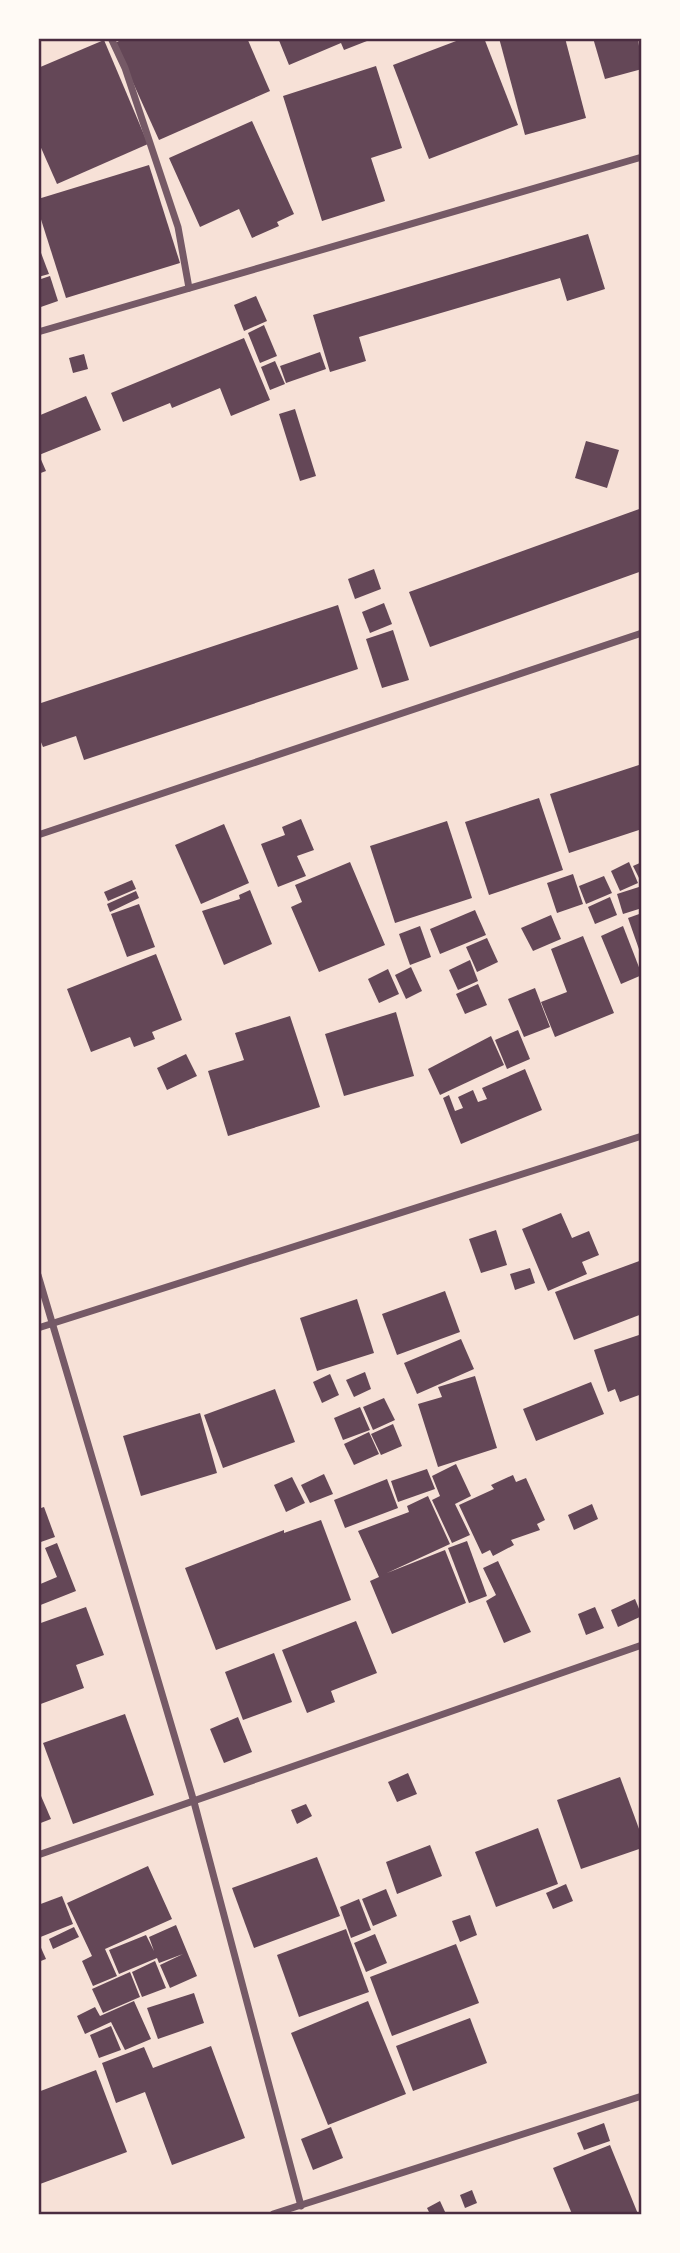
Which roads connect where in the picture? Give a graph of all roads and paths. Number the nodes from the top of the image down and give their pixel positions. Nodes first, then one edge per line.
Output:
1 (111, 38) edge
2 (642, 158) edge
3 (189, 288) junction
4 (38, 332) edge
5 (642, 633) edge
6 (38, 835) edge
7 (642, 1136) edge
8 (38, 1275) edge
9 (54, 1323) junction
10 (38, 1328) edge
11 (642, 1645) edge
12 (194, 1802) junction
13 (38, 1855) edge
14 (642, 2096) edge
15 (301, 2206) junction
16 (273, 2214) edge

1 - 3 street
2 - 3 street
3 - 4 street
5 - 6 street
7 - 9 street
8 - 9 street
9 - 10 street
9 - 12 street
11 - 12 street
12 - 13 street
12 - 15 street
14 - 15 street
15 - 16 street

